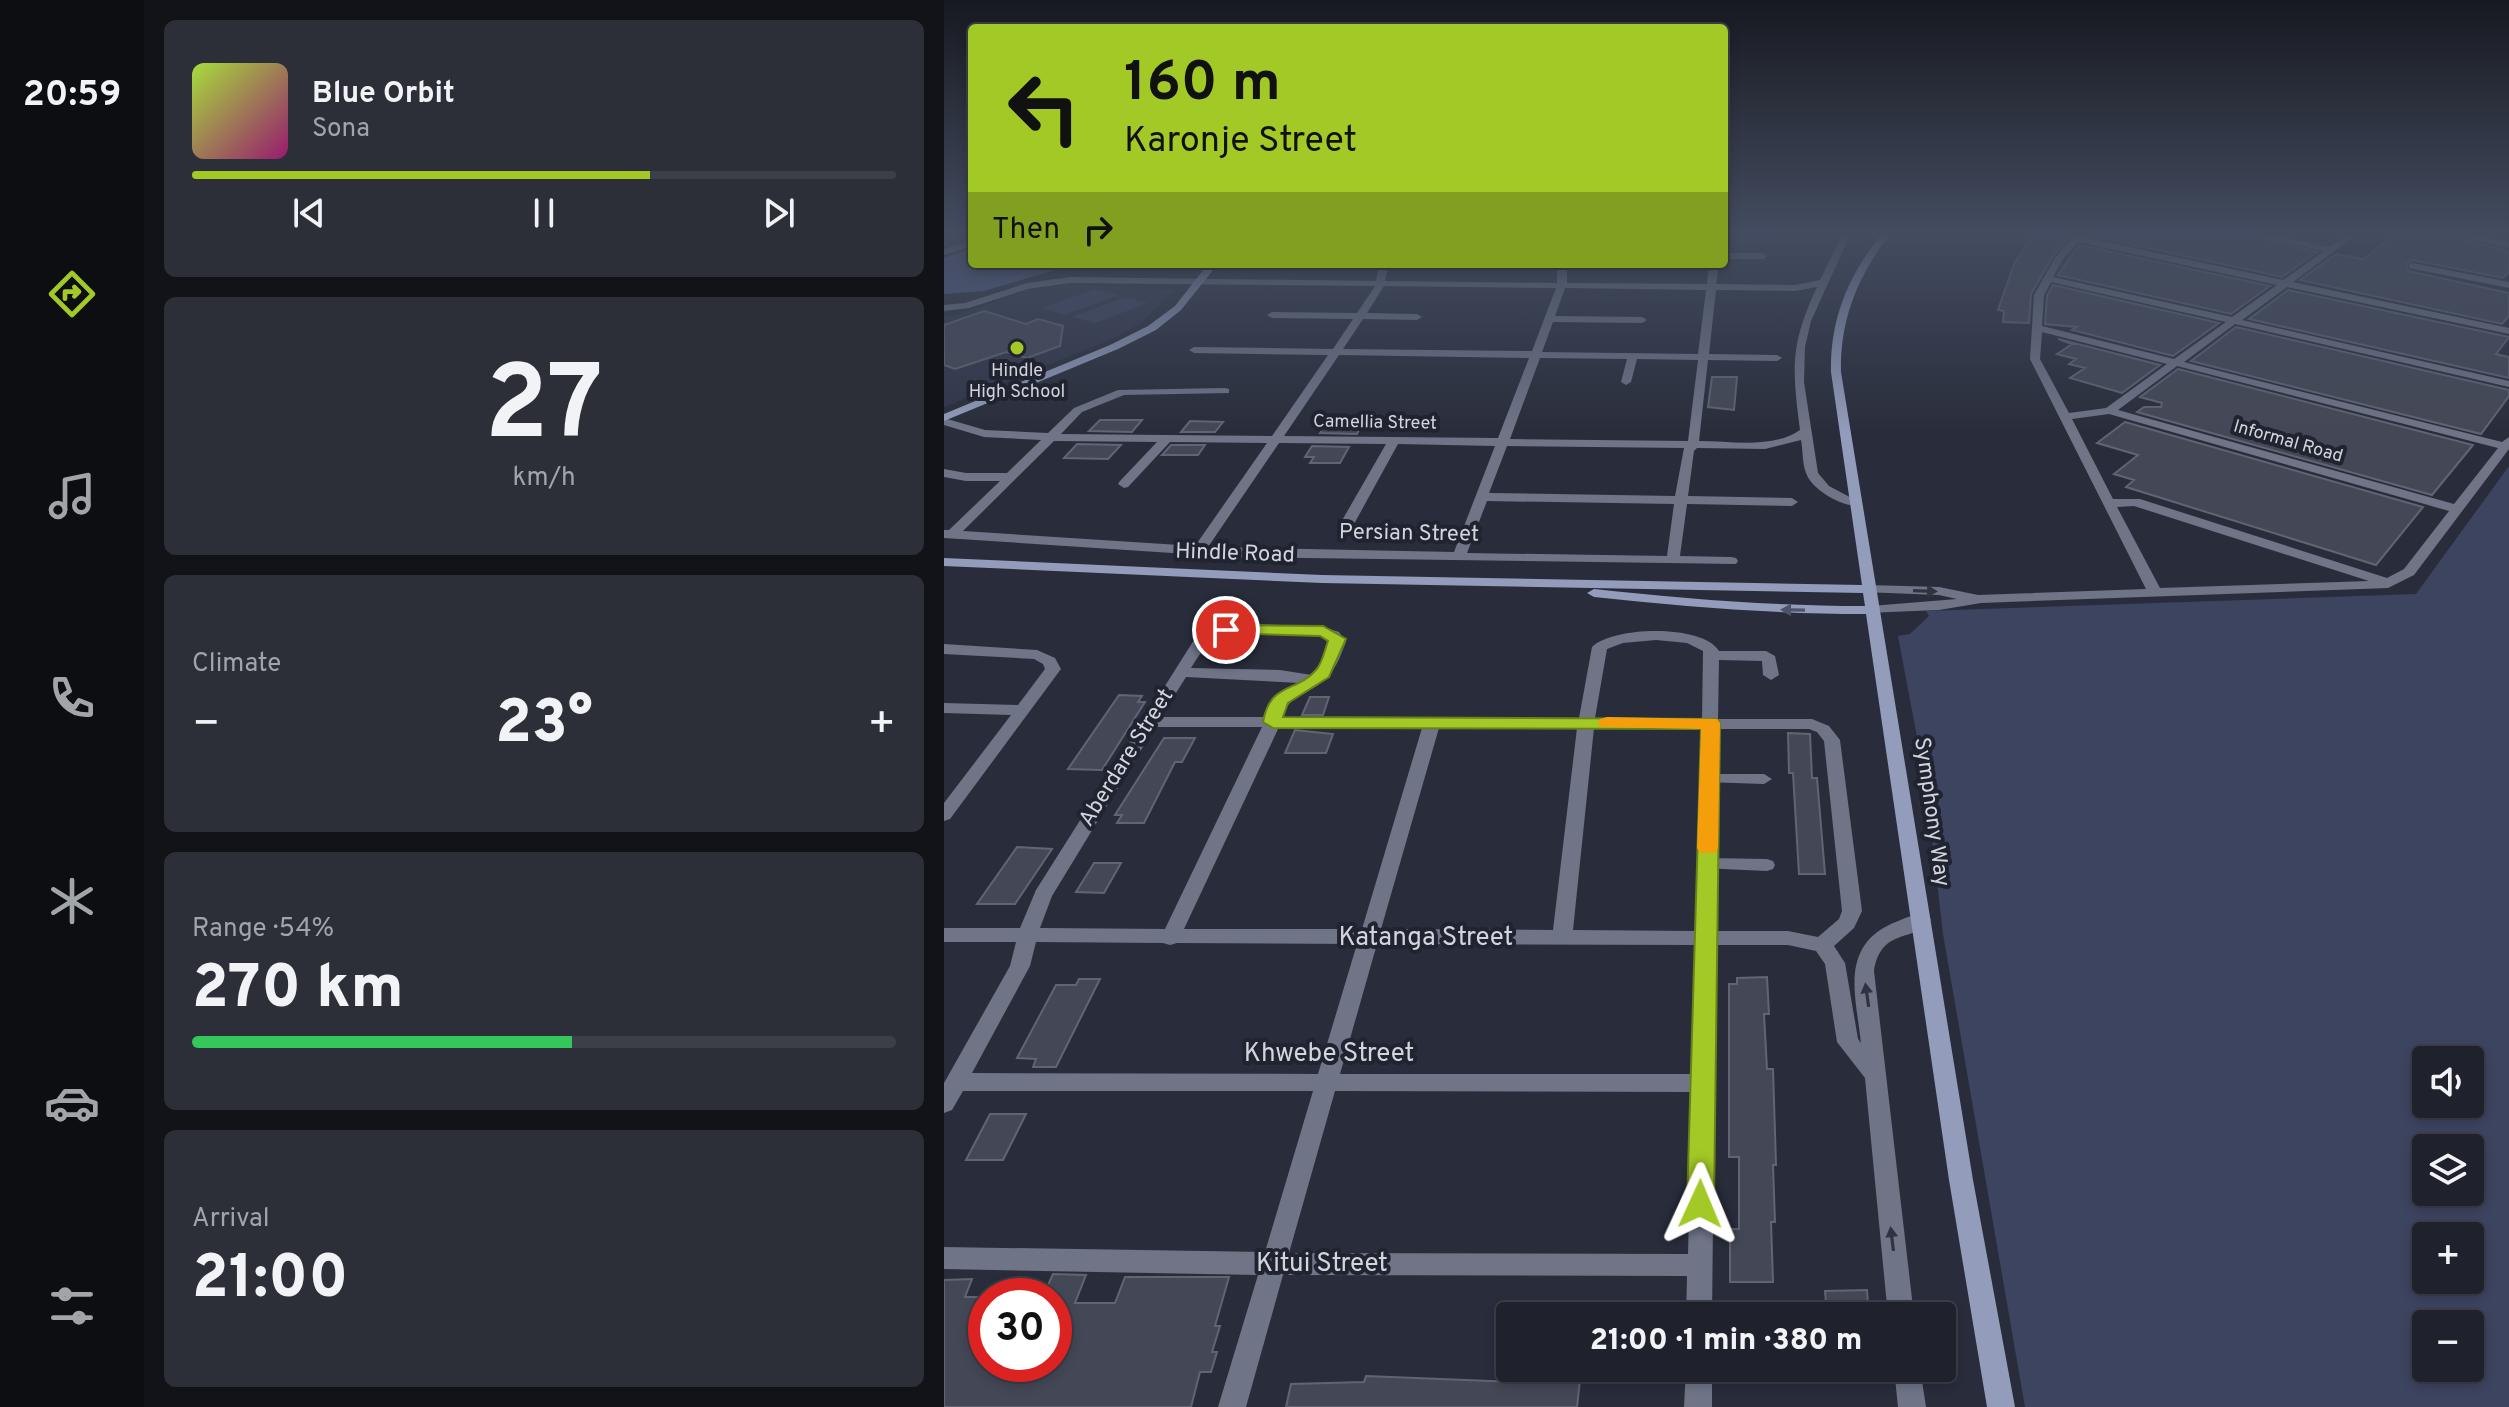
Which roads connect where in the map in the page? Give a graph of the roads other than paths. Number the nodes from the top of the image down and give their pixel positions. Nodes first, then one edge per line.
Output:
1 (982, 301) edge
2 (1184, 301) edge
3 (1370, 301) edge
4 (1556, 301) edge
5 (1709, 301) edge
6 (1814, 301) edge
7 (1846, 301) edge
8 (2039, 301) edge
9 (2148, 301) edge
10 (2261, 301) edge
11 (2367, 301) edge
12 (944, 308) edge
13 (1272, 315) dead end
14 (1360, 317) junction
15 (1417, 317) dead end
16 (1550, 319) junction
17 (1642, 320) dead end
18 (2234, 320) junction
19 (2038, 328) junction
20 (2509, 331) edge
21 (1194, 350) dead end
22 (1336, 352) junction
23 (1537, 355) junction
24 (1633, 356) junction
25 (1702, 357) junction
26 (1777, 358) dead end
27 (2175, 363) junction
28 (1021, 373) dead end
29 (1038, 379) junction
30 (1626, 382) dead end
31 (2509, 384) edge
32 (1225, 391) dead end
33 (2109, 411) junction
34 (2065, 417) junction
35 (944, 419) edge
36 (1804, 432) junction
37 (1050, 437) junction
38 (1167, 438) junction
39 (1276, 439) junction
40 (1394, 441) junction
41 (1504, 442) junction
42 (2507, 444) edge
43 (1693, 445) junction
44 (944, 473) edge
45 (1011, 477) junction
46 (1124, 484) dead end
47 (1482, 497) junction
48 (1681, 501) junction
49 (1792, 502) dead end
50 (1855, 503) junction
51 (2109, 503) junction
52 (2457, 509) junction
53 (1347, 524) dead end
54 (948, 534) edge
55 (1199, 551) junction
56 (1459, 557) junction
57 (944, 560) edge
58 (1673, 560) junction
59 (1731, 561) dead end
60 (1476, 582) junction
61 (2391, 583) junction
62 (1868, 589) junction
63 (2156, 594) junction
64 (1981, 599) junction
65 (1871, 610) junction
66 (944, 649) edge
67 (1711, 655) junction
68 (1180, 672) junction
69 (1771, 675) dead end
70 (1315, 680) junction
71 (944, 708) edge
72 (1023, 710) junction
73 (1149, 722) junction
74 (1273, 722) junction
75 (1432, 722) junction
76 (1586, 723) junction
77 (1711, 723) junction
78 (1710, 779) junction
79 (1764, 779) dead end
80 (944, 815) edge
81 (1707, 864) junction
82 (1767, 865) dead end
83 (1921, 920) junction
84 (944, 935) edge
85 (1028, 937) junction
86 (1170, 938) junction
87 (1371, 938) junction
88 (1562, 938) junction
89 (1705, 939) junction
90 (1822, 945) junction
91 (1873, 1073) junction
92 (1329, 1081) junction
93 (957, 1082) junction
94 (1702, 1083) junction
95 (944, 1104) edge
96 (944, 1258) edge
97 (1274, 1264) junction
98 (1700, 1265) junction
99 (1699, 1302) edge
100 (1899, 1302) edge
101 (1699, 1382) edge
102 (1909, 1382) edge
103 (1232, 1407) edge
104 (1698, 1407) edge
105 (1912, 1407) edge
106 (2001, 1407) edge

1 - 12 street
2 - 29 main road
3 - 14 street
4 - 16 street
5 - 25 street
6 - 36 street
7 - 50 main road, Symphony Way
8 - 19 street
9 - 18 street
10 - 18 street, Informal Road
11 - 20 street
13 - 14 street
14 - 15 street
14 - 22 street
16 - 17 street
16 - 23 street
18 - 27 street, Informal Road
18 - 31 street
19 - 27 street
19 - 34 street
21 - 22 street
22 - 23 street
22 - 39 street
23 - 24 street
23 - 41 street
24 - 25 street
24 - 30 street
25 - 26 street
25 - 43 street
27 - 33 street, Informal Road
27 - 42 street
28 - 29 lane
29 - 35 main road
32 - 37 street
33 - 34 street, Informal Road
33 - 52 street, Informal Road
34 - 51 street
35 - 37 street, Camellia Street
36 - 43 street, Camellia Street
36 - 50 street
37 - 38 street, Camellia Street
37 - 45 street
38 - 39 street, Camellia Street
38 - 46 street
39 - 40 street, Camellia Street
39 - 55 street
40 - 41 street, Camellia Street
40 - 53 street
41 - 43 street, Camellia Street
41 - 47 street
42 - 52 street
43 - 48 street
44 - 45 street
45 - 54 street
47 - 48 street
47 - 56 street
48 - 49 street
48 - 58 street
50 - 62 main road, Symphony Way
51 - 61 street
51 - 63 street
52 - 61 street
54 - 55 street, Persian Street
55 - 56 street, Persian Street
56 - 58 street, Persian Street
57 - 60 main road, Hindle Road
58 - 59 street, Persian Street
60 - 62 main road, Hindle Road
65 -> 60 main road, Hindle Road
61 - 63 street
62 -> 64 street
62 - 65 main road, Symphony Way
63 - 64 street
64 - 65 street
65 - 83 main road, Symphony Way
66 - 72 street
67 - 69 street
67 - 76 street
67 - 77 street
68 - 70 street
68 - 70 street, Aberdare Street
68 - 73 street, Aberdare Street
70 - 74 street, Aberdare Street
71 - 72 street
72 - 80 street
73 - 74 street
73 - 85 street, Aberdare Street
74 - 75 street
74 - 86 street, Aberdare Street
75 - 76 street
75 - 87 street
76 - 77 street
76 - 88 street
77 - 78 street
77 - 90 street
78 - 79 lane
78 - 81 street
81 - 82 lane
81 - 89 street
91 -> 83 street
83 - 106 main road, Symphony Way
84 - 85 street, Katanga Street
85 - 86 street, Katanga Street
85 - 93 street, Aberdare Street
86 - 87 street, Katanga Street
87 - 88 street, Katanga Street
87 - 92 street
88 - 89 street, Katanga Street
89 - 90 street, Katanga Street
89 - 94 street
90 - 91 street
100 -> 91 street
92 - 93 street, Khwebe Street
92 - 94 street, Khwebe Street
92 - 97 street
93 - 95 street, Aberdare Street
94 - 98 street
96 - 97 street, Kitui Street
97 - 98 street, Kitui Street
97 - 103 street
98 - 99 street
101 - 104 street
102 - 105 street

